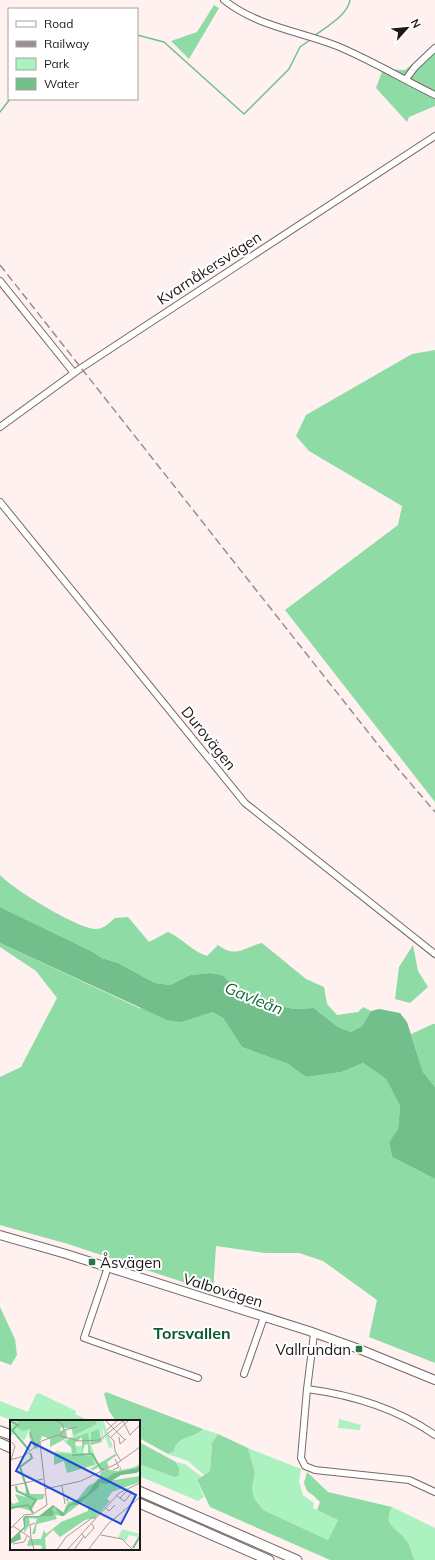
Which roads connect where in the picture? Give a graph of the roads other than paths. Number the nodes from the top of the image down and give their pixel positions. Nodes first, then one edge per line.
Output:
1 (224, 0) edge
2 (435, 48) edge
3 (406, 79) junction
4 (435, 95) edge
5 (435, 136) edge
6 (0, 281) edge
7 (74, 373) junction
8 (0, 427) edge
9 (0, 502) edge
10 (435, 954) edge
11 (0, 1235) edge
12 (108, 1267) junction
13 (264, 1317) junction
14 (314, 1334) junction
15 (244, 1374) dead end
16 (198, 1378) dead end
17 (435, 1380) edge
18 (307, 1389) junction
19 (0, 1431) edge
20 (10, 1435) edge
21 (435, 1435) edge
22 (0, 1443) edge
23 (10, 1448) edge
24 (140, 1491) edge
25 (435, 1492) edge
26 (140, 1503) edge
27 (268, 1560) edge
28 (297, 1560) edge

1 - 3 street
2 - 3 street
3 - 4 street
5 - 7 street, Kvarnåkersvägen
6 - 7 street
7 - 8 street, Kvarnåkersvägen
9 - 10 street, Durovägen
11 - 12 main road, Valbovägen
12 - 13 main road, Valbovägen
12 - 16 street
13 - 14 main road, Valbovägen
13 - 15 street
14 - 17 main road, Valbovägen
14 - 18 street
18 - 21 street
18 - 25 street
19 - 20 highway
22 - 23 highway
24 - 28 highway
26 - 27 highway

